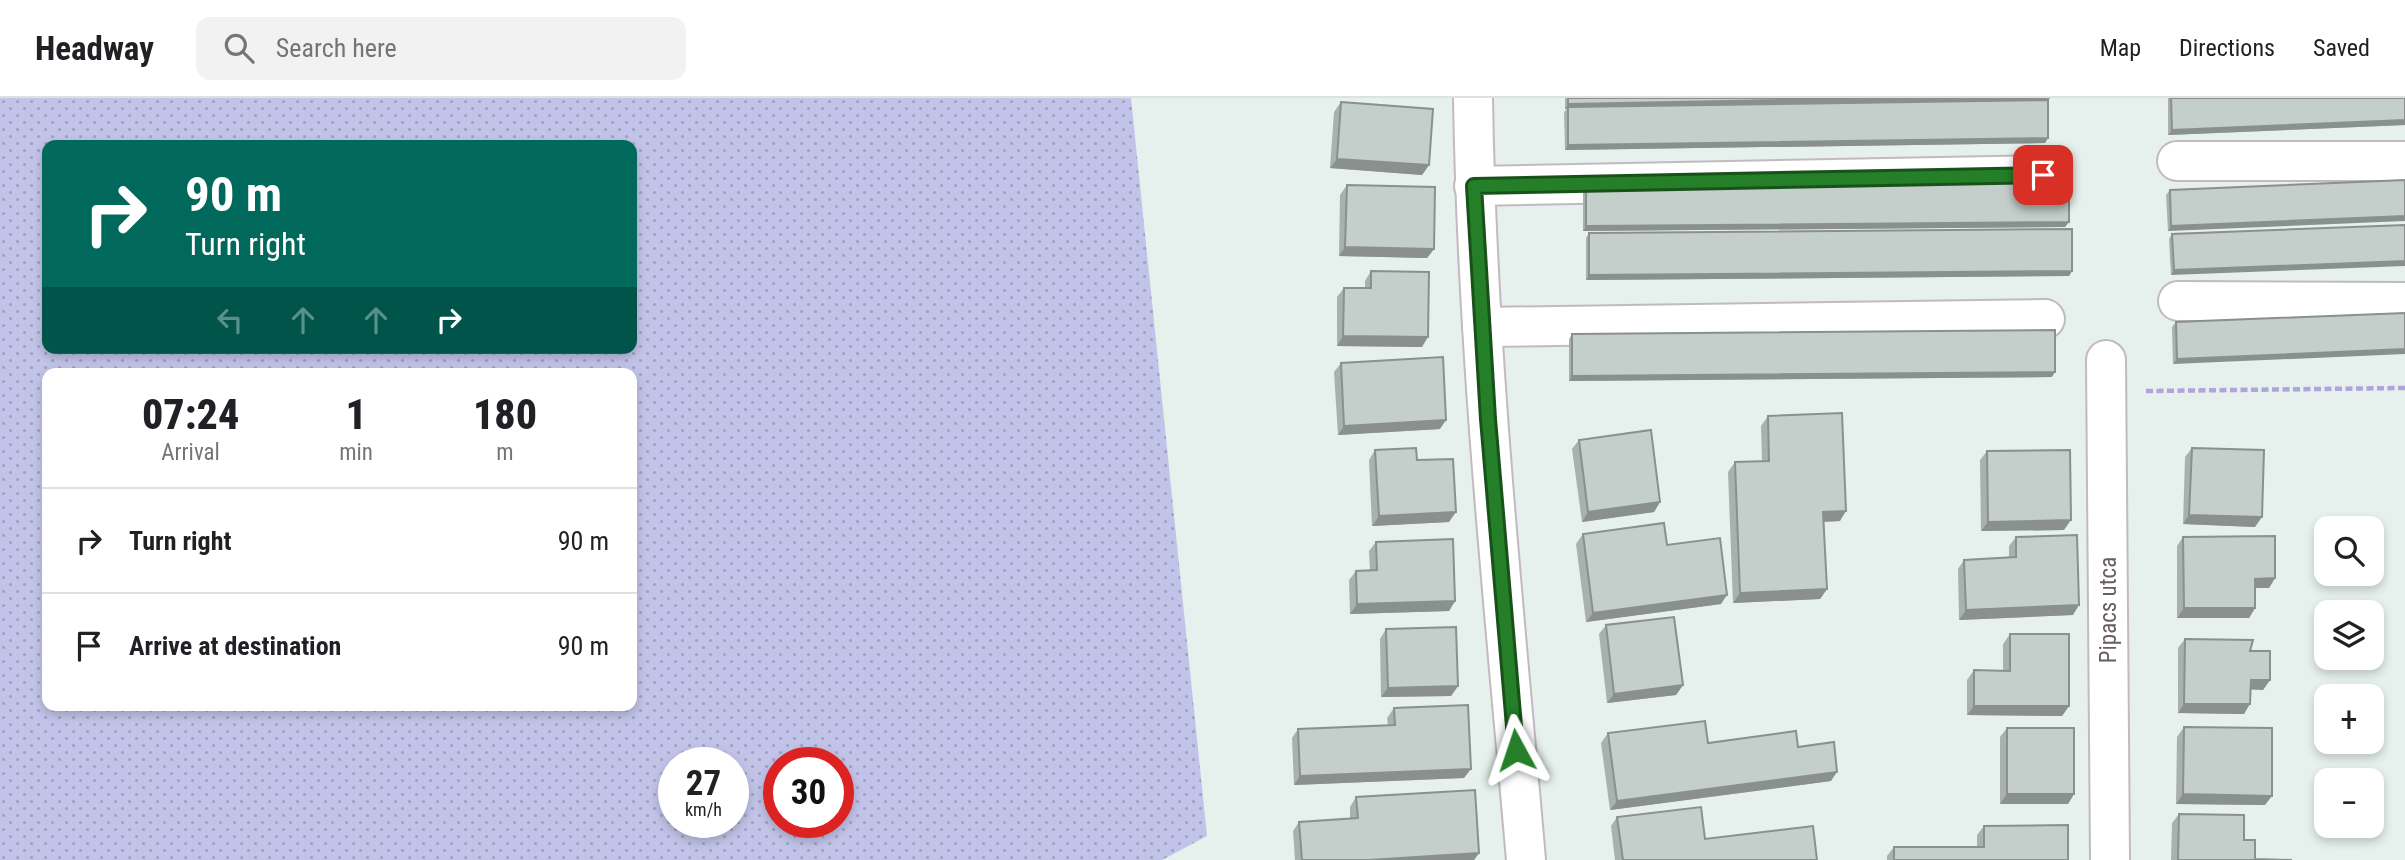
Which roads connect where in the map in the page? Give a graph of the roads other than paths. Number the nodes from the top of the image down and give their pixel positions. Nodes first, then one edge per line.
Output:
1 (1473, 98) edge
2 (2177, 161) dead end
3 (2405, 161) edge
4 (2043, 175) dead end
5 (1474, 186) junction
6 (2178, 301) dead end
7 (2405, 302) edge
8 (2045, 319) dead end
9 (1482, 327) junction
10 (2106, 376) road end
11 (1526, 860) edge
12 (2110, 860) edge

1 - 5 street
2 - 3 street
4 - 5 street
5 - 9 street
6 - 7 street
8 - 9 street
9 - 11 street
10 - 12 street, Pipacs utca

